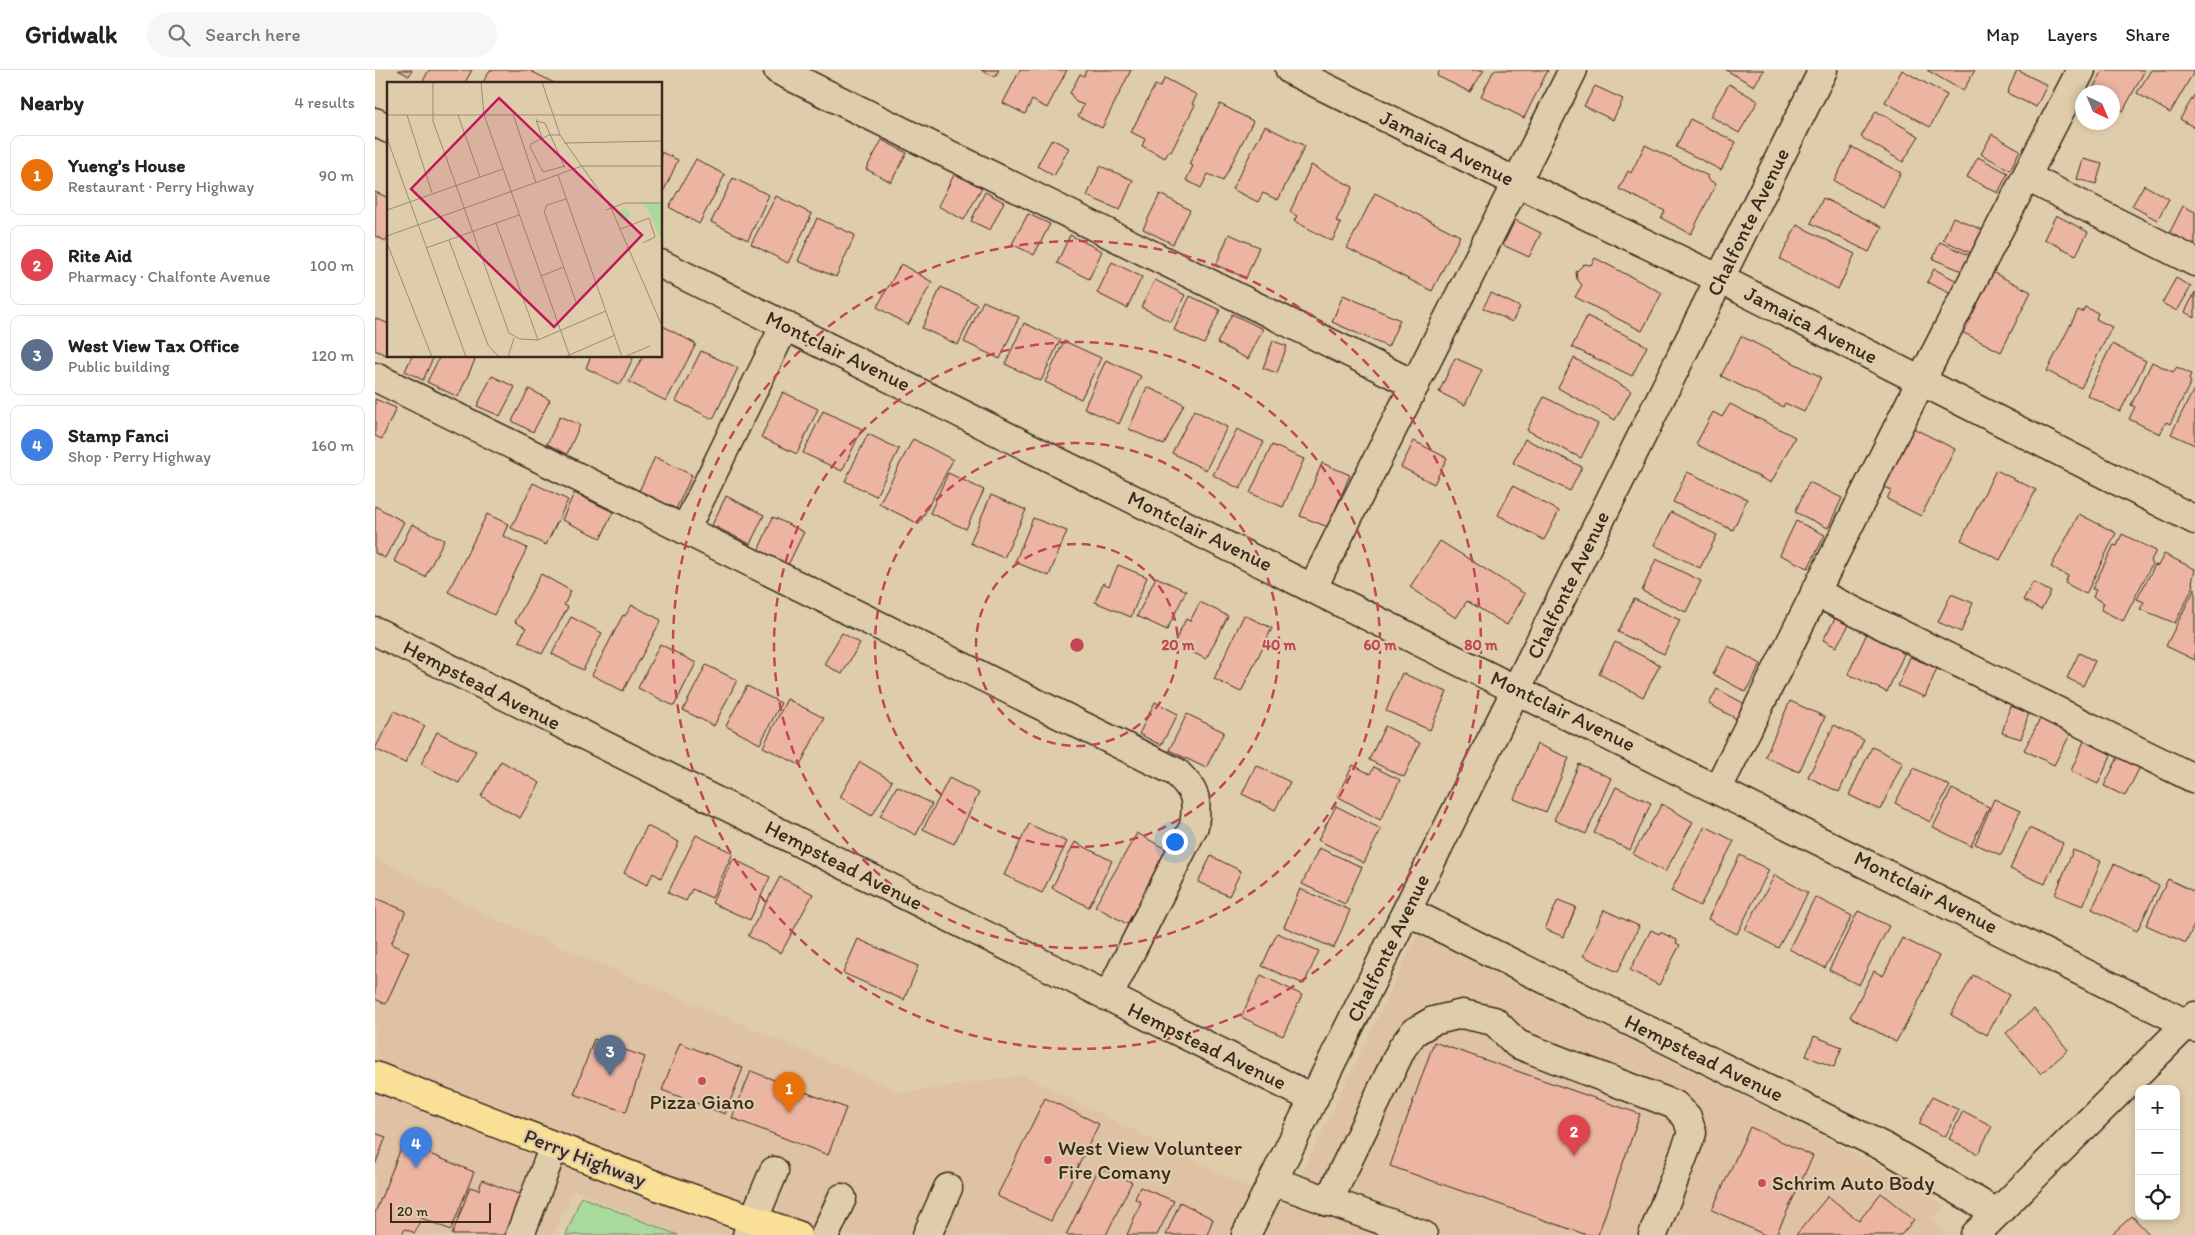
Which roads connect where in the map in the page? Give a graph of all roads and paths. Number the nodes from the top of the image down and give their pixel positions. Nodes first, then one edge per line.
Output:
1 (778, 70) edge
2 (1290, 70) edge
3 (1573, 70) edge
4 (1823, 70) edge
5 (2081, 70) edge
6 (375, 122) edge
7 (387, 127) edge
8 (2027, 177) junction
9 (1518, 183) junction
10 (2195, 262) edge
11 (663, 265) edge
12 (1720, 279) junction
13 (785, 325) junction
14 (375, 377) edge
15 (1921, 381) junction
16 (1415, 385) junction
17 (2195, 520) edge
18 (685, 530) junction
19 (1313, 587) junction
20 (1815, 592) junction
21 (375, 631) edge
22 (1517, 688) junction
23 (2195, 779) edge
24 (1718, 788) junction
25 (1407, 911) junction
26 (1108, 997) junction
27 (2193, 1022) edge
28 (375, 1076) edge
29 (1313, 1099) junction
30 (555, 1146) junction
31 (774, 1171) dead end
32 (1273, 1181) junction
33 (949, 1188) dead end
34 (841, 1198) dead end
35 (1328, 1202) junction
36 (1997, 1213) junction
37 (750, 1228) edge
38 (520, 1235) edge
39 (797, 1235) edge
40 (825, 1235) edge
41 (927, 1235) edge
42 (1246, 1235) edge
43 (1423, 1235) edge
44 (1653, 1235) edge
45 (1975, 1235) edge

1 - 16 street
2 - 9 street, Jamaica Avenue
3 - 9 street
4 - 12 street, Chalfonte Avenue
5 - 8 street
6 - 7 street
8 - 10 street
8 - 15 street
9 - 12 street, Jamaica Avenue
9 - 16 street
11 - 13 street, Montclair Avenue
12 - 15 street, Jamaica Avenue
12 - 22 street, Chalfonte Avenue
13 - 18 street
13 - 19 street, Montclair Avenue
14 - 18 street
15 - 17 street, Jamaica Avenue
15 - 20 street
16 - 19 street
18 - 26 street
19 - 22 street, Montclair Avenue
20 - 23 street
20 - 24 street
21 - 26 street, Hempstead Avenue
22 - 24 street, Montclair Avenue
22 - 25 street, Chalfonte Avenue
24 - 27 street, Montclair Avenue
25 - 29 street, Chalfonte Avenue
25 - 36 street, Hempstead Avenue
26 - 29 street, Hempstead Avenue
27 - 36 street
28 - 30 main road, Perry Highway
29 - 32 street, Chalfonte Avenue
30 - 37 main road, Perry Highway
30 - 38 street
31 - 37 street
32 - 35 street
32 - 42 street, Chalfonte Avenue
33 - 41 street
34 - 40 street
35 - 43 street
35 - 44 street
36 - 45 street
37 - 39 main road, Perry Highway

